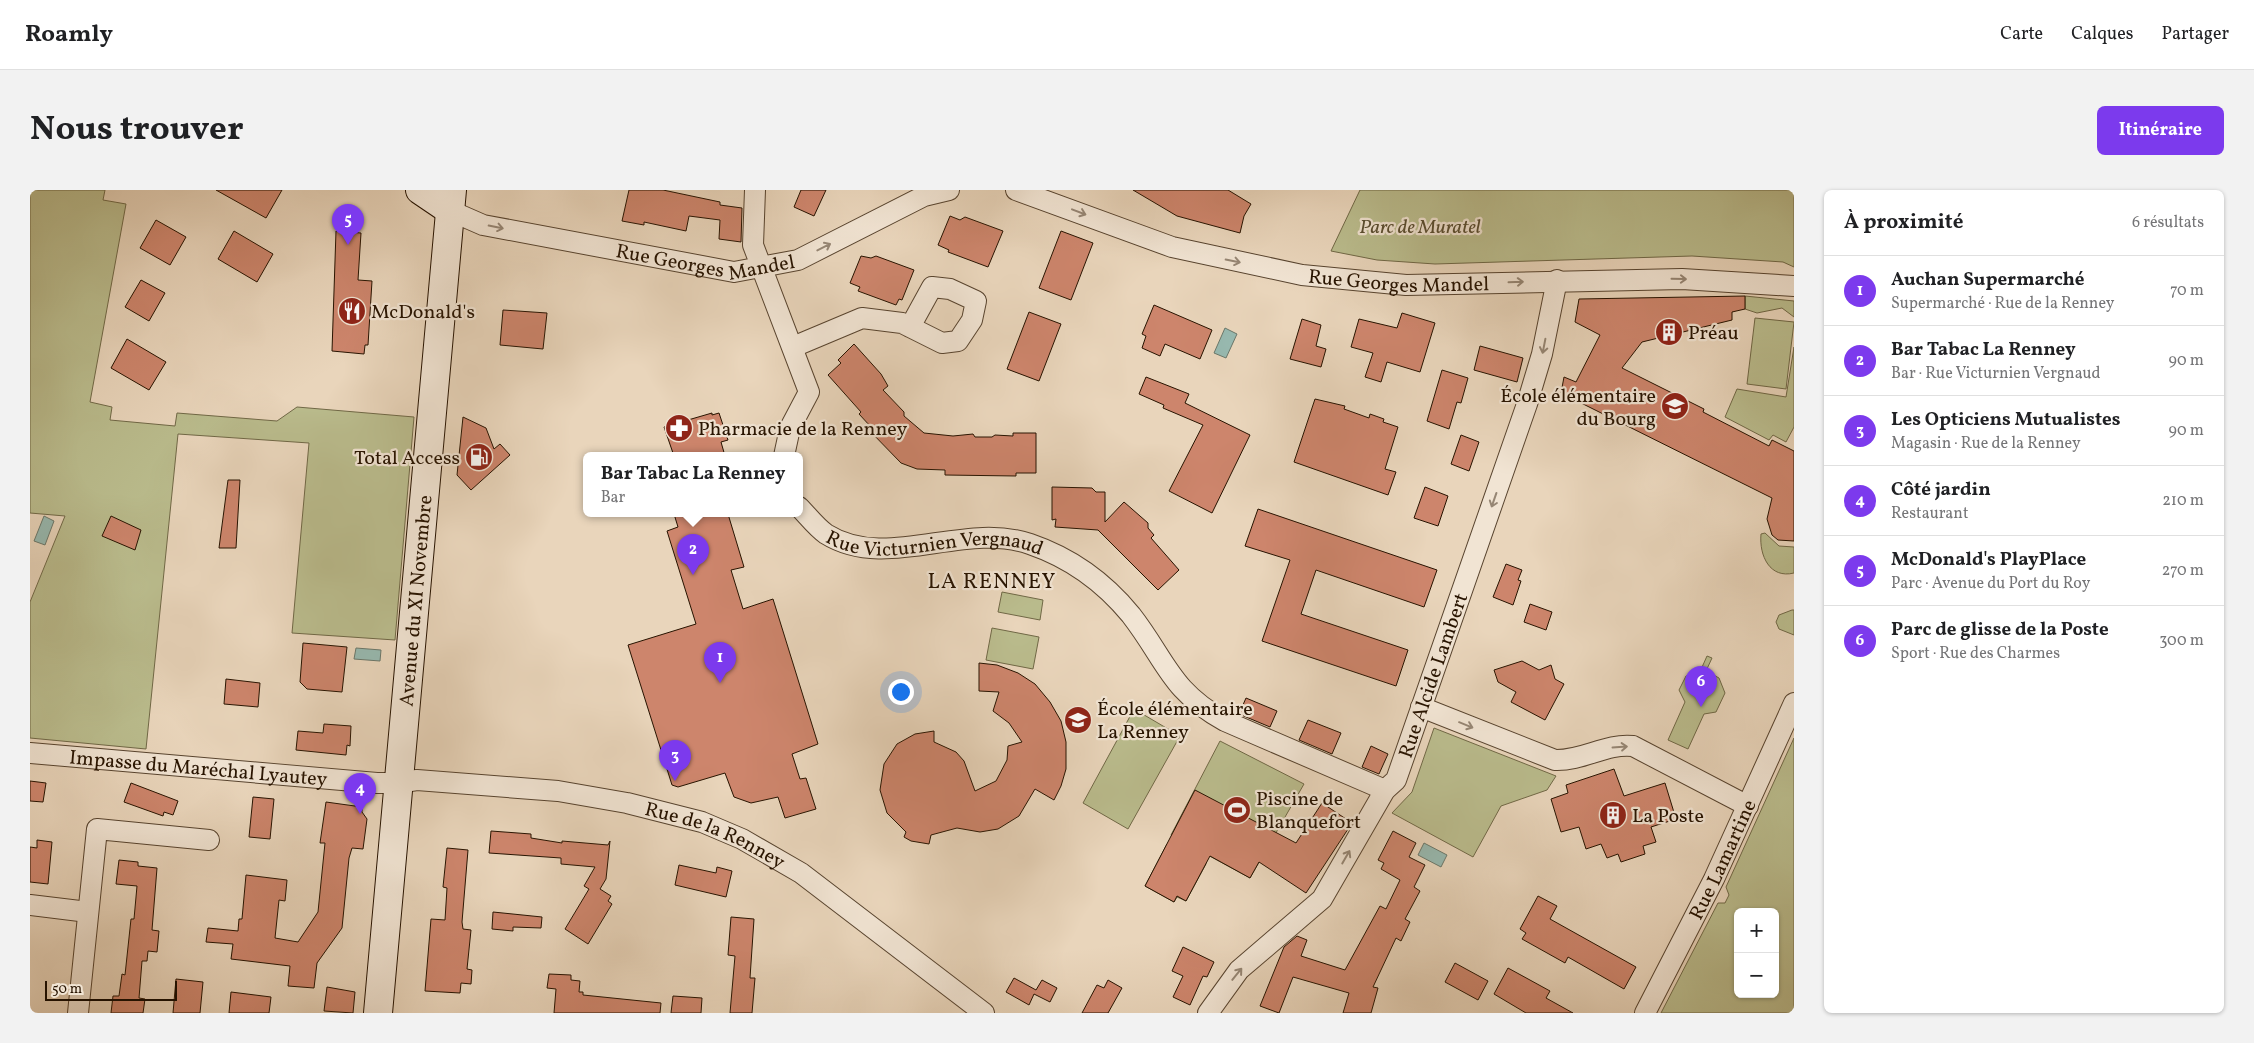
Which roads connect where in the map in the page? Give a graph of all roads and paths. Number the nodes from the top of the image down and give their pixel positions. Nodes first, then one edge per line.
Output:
1 (420, 190) edge
2 (756, 190) edge
3 (949, 190) edge
4 (1016, 190) edge
5 (451, 200) edge
6 (762, 266) junction
7 (1556, 280) junction
8 (1794, 286) edge
9 (910, 327) dead end
10 (793, 346) junction
11 (785, 452) edge
12 (803, 511) edge
13 (1794, 702) edge
14 (1421, 707) junction
15 (30, 753) edge
16 (397, 783) junction
17 (1385, 790) junction
18 (1748, 806) junction
19 (209, 840) dead end
20 (30, 905) edge
21 (88, 912) junction
22 (78, 1013) edge
23 (378, 1013) edge
24 (984, 1013) edge
25 (1208, 1013) edge
26 (1645, 1013) edge

1 - 5 main road
2 - 6 street
6 -> 3 street, Rue Georges Mandel
4 -> 7 street, Rue Georges Mandel
5 -> 6 street, Rue Georges Mandel
5 - 16 main road, Avenue du XI Novembre
6 - 10 street
7 -> 8 street, Rue Georges Mandel
7 -> 14 street, Rue Alcide Lambert
9 - 10 street
10 - 11 street
12 - 17 street, Rue Victurnien Vergnaud
13 - 18 street, Rue Lamartine
14 - 17 street, Rue Alcide Lambert
14 -> 18 street
15 - 16 street, Impasse du Maréchal Lyautey
16 - 23 main road, Avenue du XI Novembre
16 - 24 street, Rue de la Renney
25 -> 17 street, Rue Alcide Lambert
18 - 26 street, Rue Lamartine
19 - 21 street
20 - 21 street
21 - 22 street

